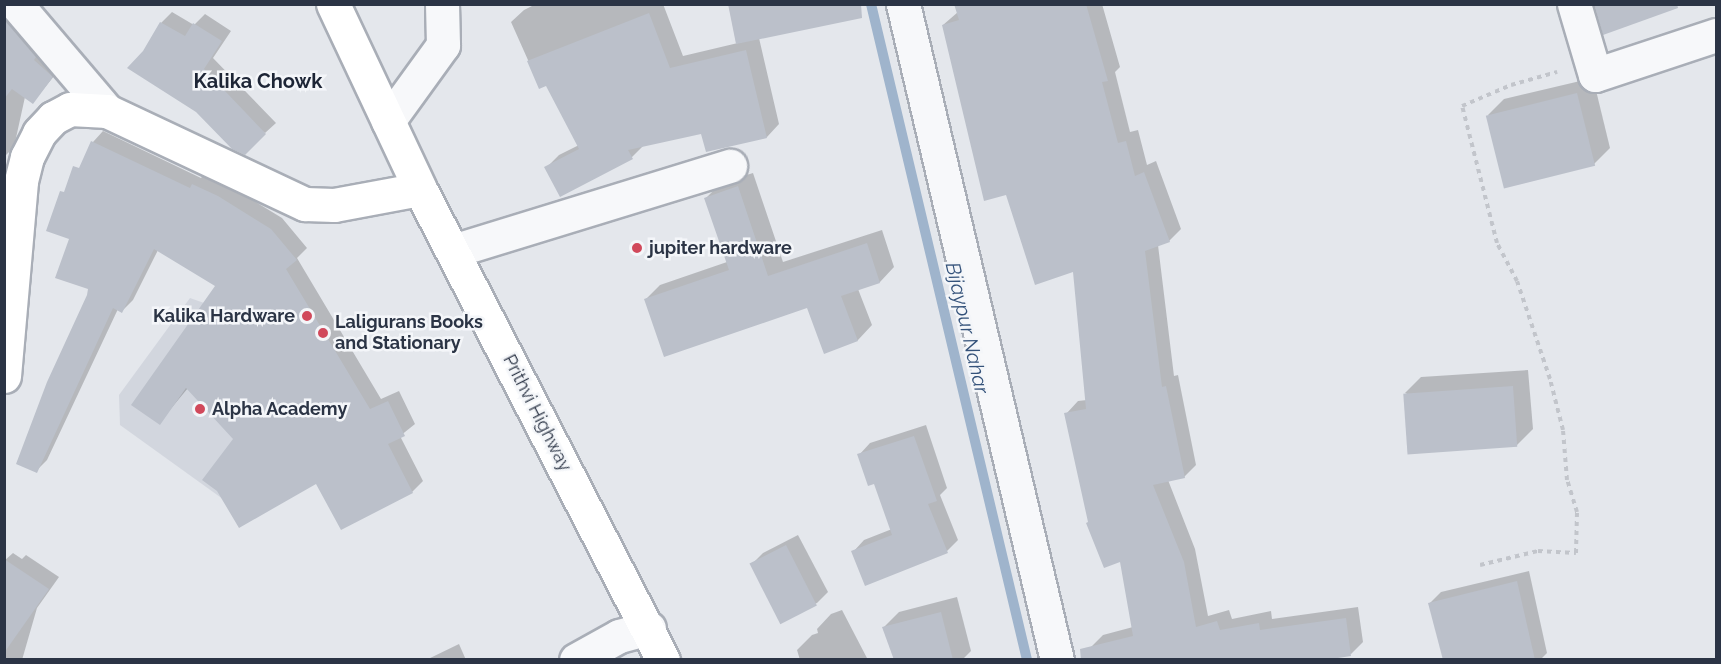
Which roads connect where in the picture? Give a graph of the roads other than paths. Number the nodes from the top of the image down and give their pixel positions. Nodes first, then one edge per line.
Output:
1 (16, 4) edge
2 (333, 4) edge
3 (442, 4) edge
4 (903, 4) edge
5 (1574, 4) edge
6 (1716, 35) edge
7 (107, 111) junction
8 (388, 121) junction
9 (730, 166) dead end
10 (420, 189) junction
11 (453, 251) junction
12 (4, 376) edge
13 (649, 628) junction
14 (576, 660) edge
15 (663, 660) edge
16 (1057, 660) edge

1 - 7 street
2 - 8 main road, Prithvi Highway
3 - 8 street
4 - 16 street
5 - 6 street
7 - 10 main road
7 - 12 main road
8 - 10 main road, Prithvi Highway
9 - 11 street
10 - 11 main road, Prithvi Highway
11 - 13 main road, Prithvi Highway
13 - 14 street
13 - 15 main road, Prithvi Highway

